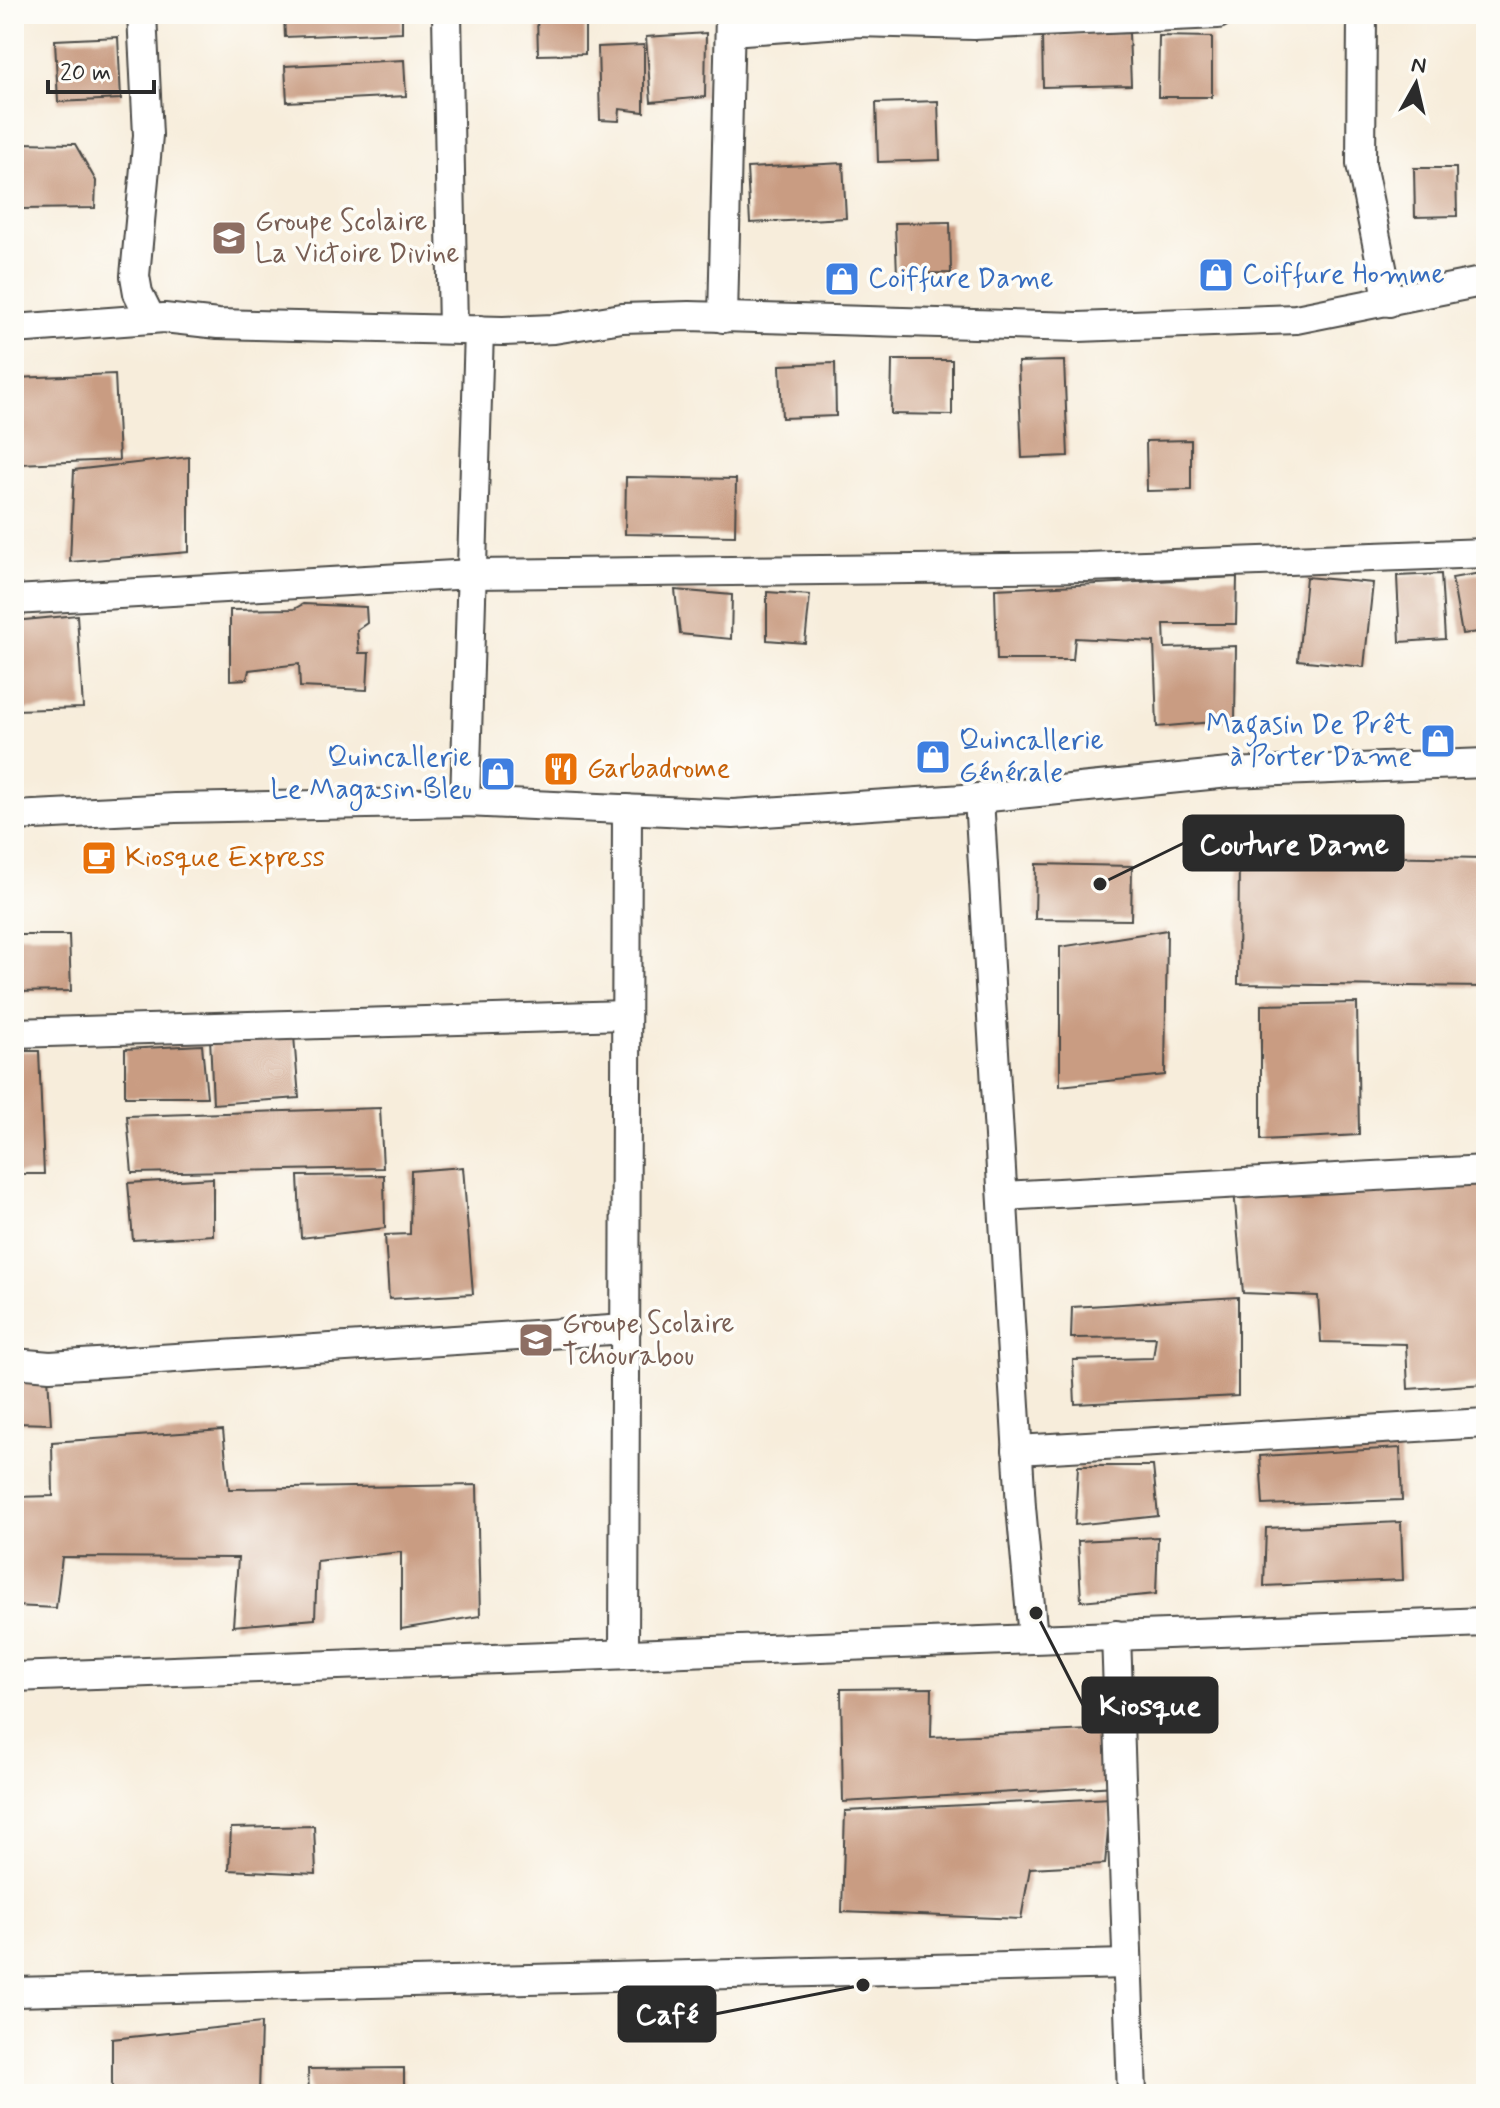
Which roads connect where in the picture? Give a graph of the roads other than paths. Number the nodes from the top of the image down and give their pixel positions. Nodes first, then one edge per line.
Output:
1 (142, 14) edge
2 (447, 14) edge
3 (1218, 14) edge
4 (1362, 14) edge
5 (730, 23) edge
6 (1486, 281) edge
7 (1389, 302) junction
8 (723, 318) junction
9 (151, 319) junction
10 (14, 329) edge
11 (466, 329) junction
12 (1486, 553) edge
13 (472, 574) junction
14 (14, 600) edge
15 (1486, 763) edge
16 (979, 798) junction
17 (465, 802) junction
18 (627, 809) junction
19 (14, 816) edge
20 (626, 1015) junction
21 (14, 1033) edge
22 (1486, 1170) edge
23 (1003, 1196) junction
24 (626, 1329) junction
25 (14, 1363) edge
26 (1486, 1423) edge
27 (1017, 1450) junction
28 (1486, 1622) edge
29 (1116, 1635) junction
30 (1033, 1638) junction
31 (624, 1654) junction
32 (14, 1677) edge
33 (1127, 1964) junction
34 (14, 1992) edge
35 (1132, 2094) edge

1 - 9 street
2 - 11 street
3 - 5 street
4 - 7 street
5 - 8 street
6 - 7 street
7 - 8 street
8 - 11 street
9 - 10 street
9 - 11 street
11 - 13 street
12 - 13 street
13 - 14 street
13 - 17 street
15 - 16 street
16 - 18 street
16 - 23 street
17 - 18 street
17 - 19 street
18 - 20 street
20 - 21 street
20 - 24 street
22 - 23 street
23 - 27 street
24 - 25 street
24 - 31 street
26 - 27 street
27 - 30 street
28 - 29 street
29 - 30 street
29 - 33 street
30 - 31 street
31 - 32 street
33 - 34 street
33 - 35 street

